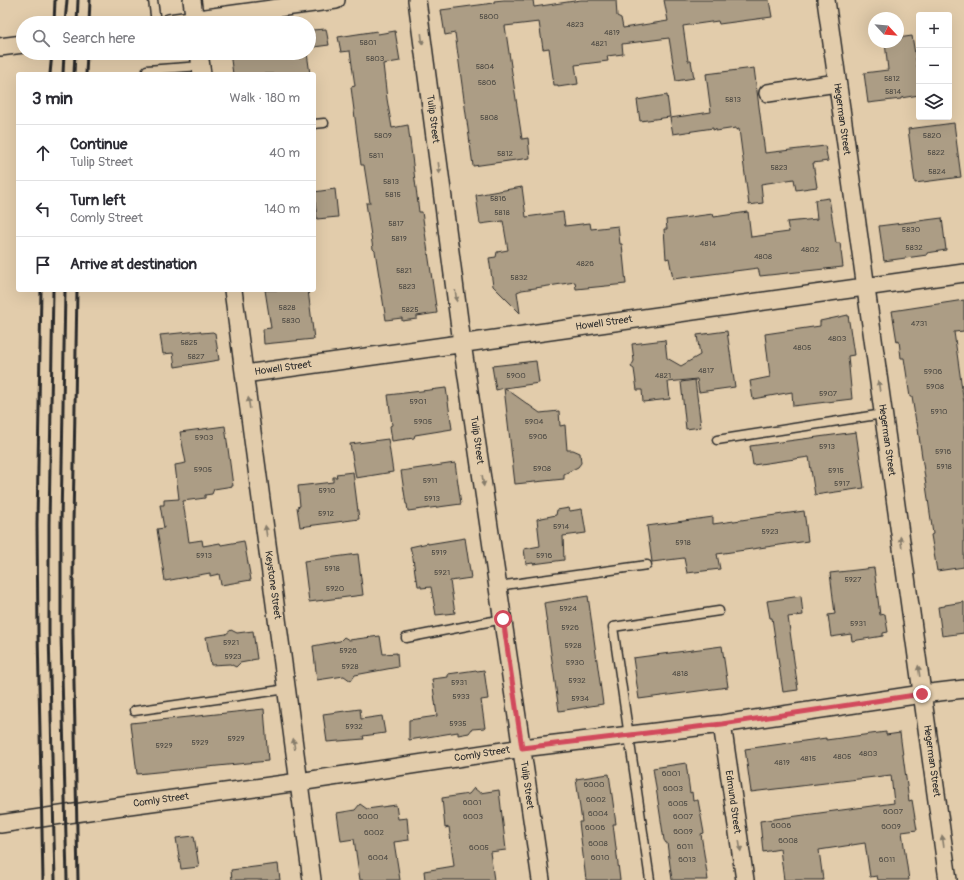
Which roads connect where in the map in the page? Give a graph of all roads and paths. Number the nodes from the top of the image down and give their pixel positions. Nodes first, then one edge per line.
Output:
1 (153, 0) edge
2 (192, 0) edge
3 (336, 0) edge
4 (417, 0) edge
5 (826, 0) edge
6 (155, 16) edge
7 (194, 16) edge
8 (229, 16) edge
9 (16, 45) edge
10 (0, 47) edge
11 (201, 64) edge
12 (147, 70) dead end
13 (837, 83) junction
14 (768, 93) dead end
15 (324, 123) dead end
16 (316, 124) edge
17 (964, 273) edge
18 (865, 286) junction
19 (233, 292) edge
20 (462, 343) junction
21 (245, 374) junction
22 (883, 414) junction
23 (717, 440) dead end
24 (647, 565) dead end
25 (498, 586) junction
26 (719, 611) dead end
27 (503, 619) junction
28 (406, 638) dead end
29 (287, 689) junction
30 (964, 689) edge
31 (922, 694) junction
32 (134, 710) dead end
33 (722, 724) junction
34 (628, 736) junction
35 (522, 748) junction
36 (299, 782) junction
37 (0, 824) edge
38 (312, 880) edge
39 (541, 880) edge
40 (650, 880) edge
41 (744, 880) edge
42 (948, 880) edge

1 - 6 lane
2 - 7 street
3 - 8 street
4 -> 20 street, Tulip Street
5 - 13 street, Hegerman Street
9 - 10 street
11 - 12 lane
13 - 14 street
13 - 18 street, Hegerman Street
15 - 16 lane
17 - 18 street, Howell Street
18 - 20 street, Howell Street
22 -> 18 street, Hegerman Street
19 - 21 street, Keystone Street
20 - 21 street, Howell Street
20 -> 25 street, Tulip Street
29 -> 21 street, Keystone Street
22 - 23 lane
31 -> 22 street, Hegerman Street
24 - 25 lane
25 - 27 street, Tulip Street
26 - 34 lane
27 - 28 lane
27 - 35 street, Tulip Street
29 - 32 lane
36 -> 29 street, Keystone Street
30 - 31 street, Comly Street
31 - 33 street, Comly Street
42 -> 31 street, Hegerman Street
33 - 34 street, Comly Street
33 -> 41 street, Edmund Street
34 - 35 street, Comly Street
34 - 40 lane
35 - 36 street, Comly Street
35 - 39 street, Tulip Street
36 - 37 street, Comly Street
36 - 38 street, Keystone Street

